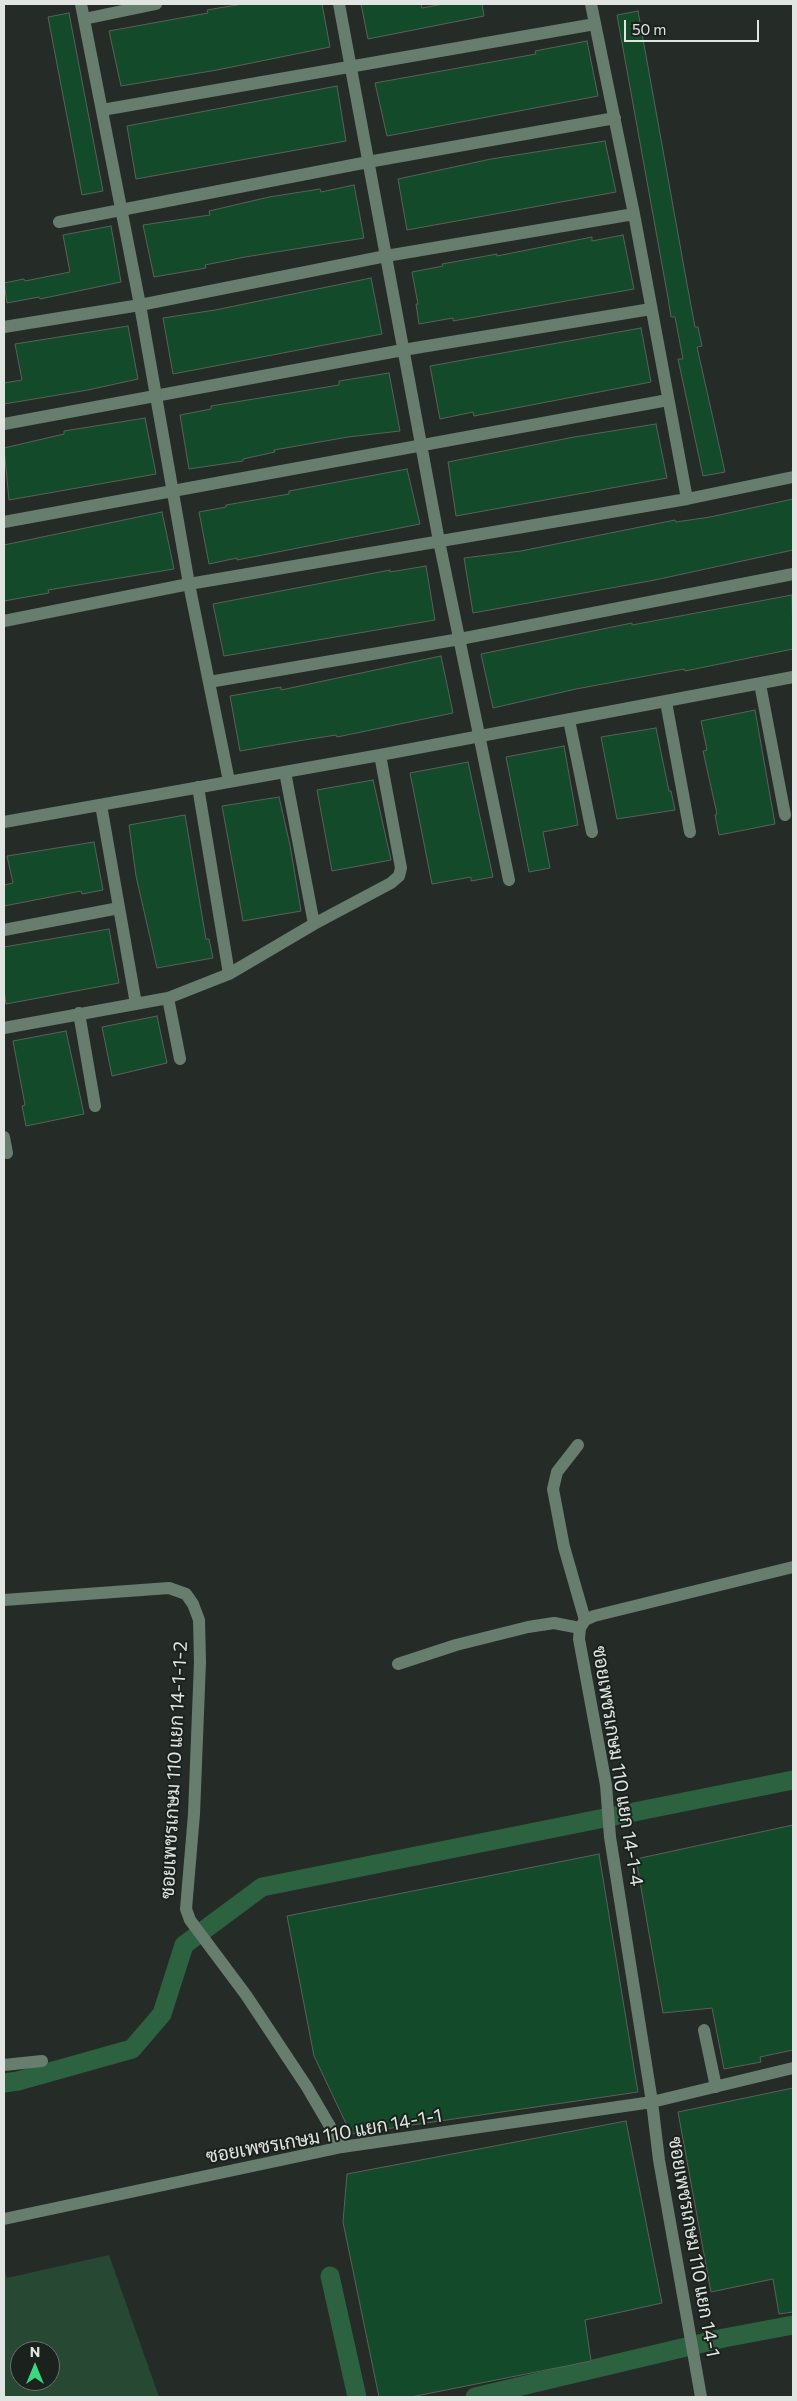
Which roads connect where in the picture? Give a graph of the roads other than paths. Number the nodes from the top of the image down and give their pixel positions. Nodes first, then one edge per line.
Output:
1 (82, 4) edge
2 (156, 4) edge
3 (339, 4) edge
4 (591, 4) edge
5 (84, 19) junction
6 (595, 24) junction
7 (350, 67) junction
8 (102, 110) junction
9 (615, 118) junction
10 (368, 162) junction
11 (122, 209) junction
12 (634, 214) junction
13 (59, 222) dead end
14 (386, 256) junction
15 (140, 305) junction
16 (651, 309) junction
17 (4, 327) edge
18 (403, 350) junction
19 (155, 395) junction
20 (668, 400) junction
21 (4, 424) edge
22 (422, 446) junction
23 (793, 477) edge
24 (173, 489) junction
25 (687, 499) junction
26 (4, 522) edge
27 (439, 541) junction
28 (793, 574) edge
29 (189, 584) junction
30 (4, 622) edge
31 (460, 639) junction
32 (793, 677) edge
33 (208, 682) junction
34 (760, 684) junction
35 (666, 702) junction
36 (569, 720) junction
37 (479, 737) junction
38 (380, 755) junction
39 (285, 772) junction
40 (229, 781) junction
41 (198, 788) junction
42 (101, 805) junction
43 (785, 814) dead end
44 (4, 822) edge
45 (592, 832) dead end
46 (690, 832) dead end
47 (509, 880) dead end
48 (119, 908) junction
49 (314, 924) junction
50 (4, 930) edge
51 (229, 974) junction
52 (168, 998) junction
53 (136, 1004) junction
54 (79, 1013) junction
55 (4, 1028) edge
56 (180, 1059) dead end
57 (95, 1106) dead end
58 (4, 1137) edge
59 (7, 1153) dead end
60 (578, 1445) dead end
61 (793, 1567) edge
62 (4, 1600) edge
63 (583, 1624) junction
64 (398, 1664) dead end
65 (704, 2030) dead end
66 (42, 2061) dead end
67 (4, 2065) edge
68 (793, 2068) edge
69 (716, 2087) junction
70 (652, 2102) junction
71 (342, 2147) junction
72 (4, 2219) edge
73 (701, 2397) edge

1 - 5 street
2 - 5 street
3 - 7 street
4 - 6 street
5 - 8 street
6 - 7 street
6 - 9 street
7 - 8 street
7 - 10 street
8 - 11 street
9 - 10 street
9 - 12 street
10 - 11 street
10 - 14 street
11 - 13 street
11 - 15 street
12 - 14 street
12 - 16 street
14 - 15 street
14 - 18 street
15 - 17 street
15 - 19 street
16 - 18 street
16 - 20 street
18 - 19 street
18 - 22 street
19 - 21 street
19 - 24 street
20 - 22 street
20 - 25 street
22 - 24 street
22 - 27 street
23 - 25 street
24 - 26 street
24 - 29 street
25 - 27 street
27 - 29 street
27 - 31 street
28 - 31 street
29 - 30 street
29 - 33 street
31 - 33 street
31 - 37 street
32 - 34 street
33 - 40 street
34 - 35 street
34 - 43 street
35 - 36 street
35 - 46 street
36 - 37 street
36 - 45 street
37 - 38 street
37 - 47 street
38 - 39 street
38 - 49 street
39 - 40 street
39 - 49 street
40 - 41 street
41 - 42 street
41 - 51 street
42 - 44 street
42 - 48 street
48 - 50 street
48 - 53 street
49 - 51 street
51 - 52 street
52 - 53 street
52 - 56 street
53 - 54 street
54 - 55 street
54 - 57 street
58 - 59 street
60 - 63 street, ซอยเพชรเกษม 110 แยก 14-1-4
61 - 63 street
62 - 71 street, ซอยเพชรเกษม 110 แยก 14-1-1-2
63 - 64 street
63 - 70 street, ซอยเพชรเกษม 110 แยก 14-1-4
65 - 69 street
66 - 67 street
68 - 69 street, ซอยเพชรเกษม 110 แยก 14-1-1
69 - 70 street, ซอยเพชรเกษม 110 แยก 14-1-1
70 - 71 street, ซอยเพชรเกษม 110 แยก 14-1-1
70 - 73 street, ซอยเพชรเกษม 110 แยก 14-1
71 - 72 street, ซอยเพชรเกษม 110 แยก 14-1-1

